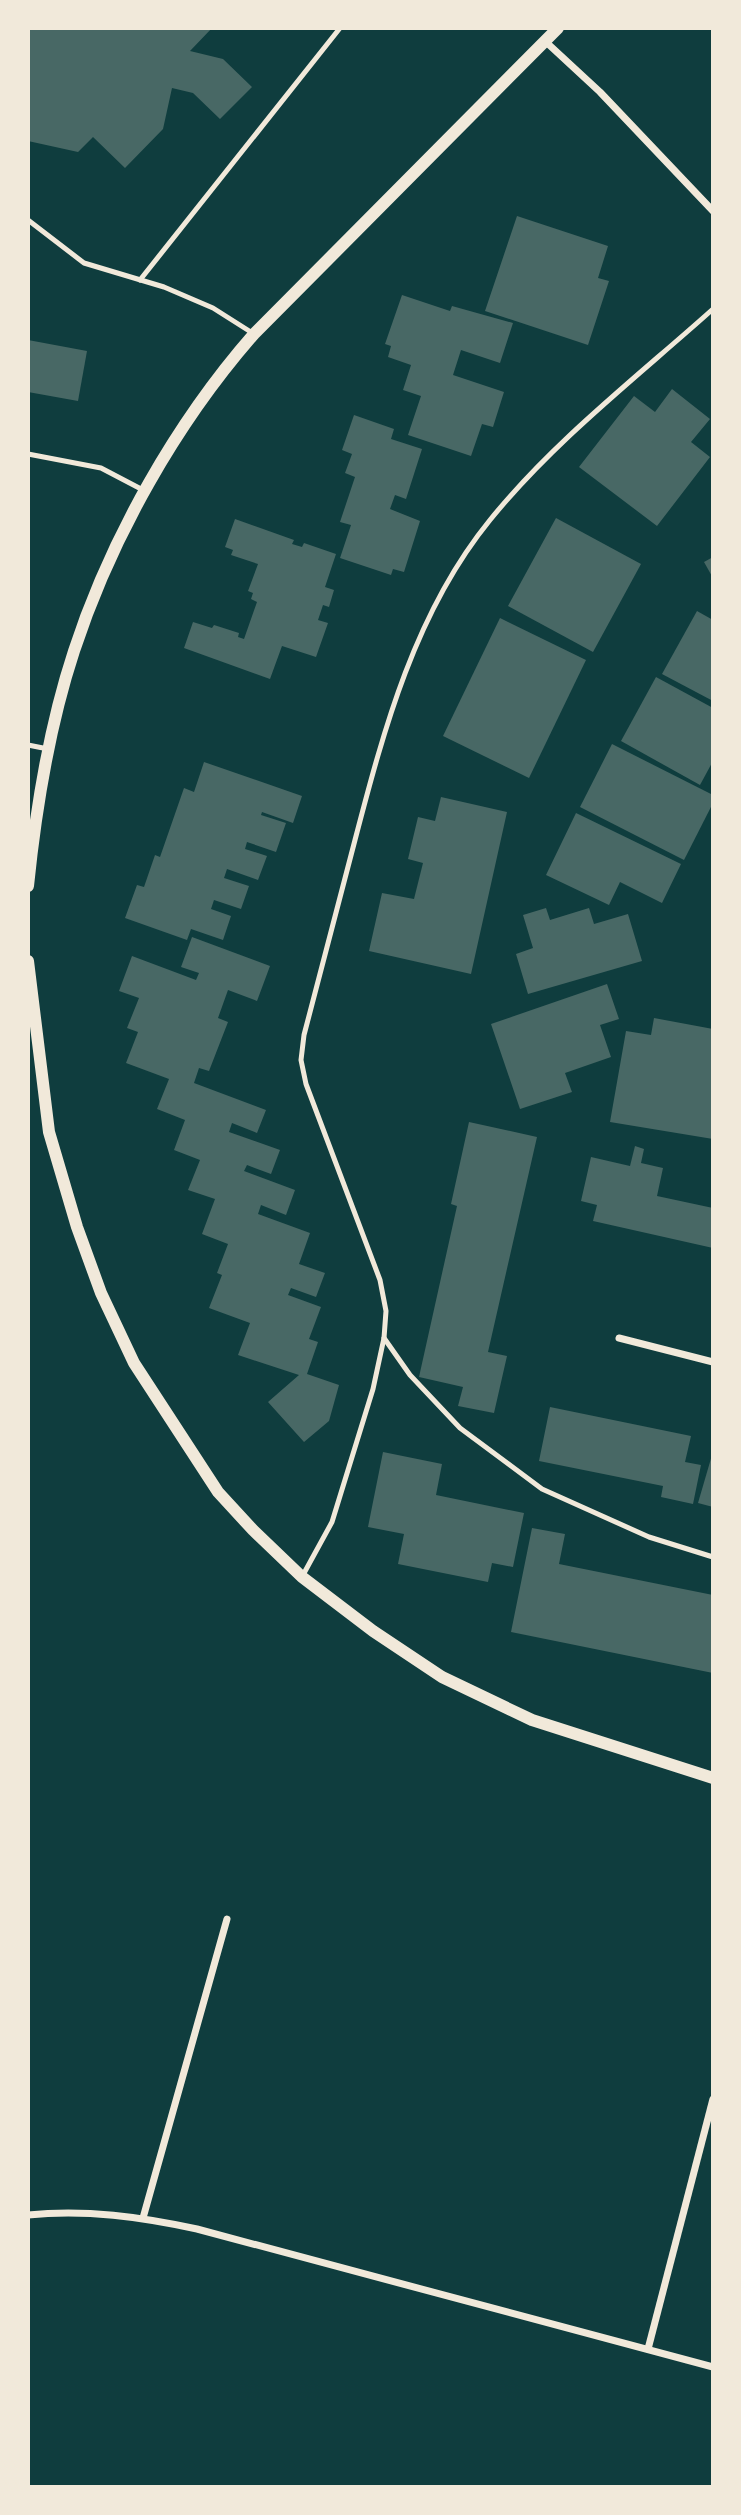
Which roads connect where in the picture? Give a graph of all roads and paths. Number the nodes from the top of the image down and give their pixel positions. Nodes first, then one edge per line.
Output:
1 (340, 28) edge
2 (558, 28) edge
3 (546, 42) junction
4 (713, 211) edge
5 (28, 220) edge
6 (140, 280) junction
7 (713, 309) edge
8 (254, 334) junction
9 (28, 454) edge
10 (145, 492) junction
11 (28, 745) edge
12 (48, 749) junction
13 (28, 886) edge
14 (28, 961) edge
15 (32, 1034) edge
16 (384, 1338) junction
17 (619, 1338) dead end
18 (713, 1362) edge
19 (713, 1557) edge
20 (302, 1577) junction
21 (713, 1778) edge
22 (228, 1919) dead end
23 (713, 2099) edge
24 (28, 2215) edge
25 (144, 2218) junction
26 (648, 2349) junction
27 (713, 2367) edge

1 - 6 lane
2 - 3 street
3 - 4 street
3 - 8 street
5 - 6 lane
6 - 8 lane
7 - 16 lane
8 - 10 street
9 - 10 lane
10 - 12 street
11 - 12 lane
12 - 13 street
14 - 15 street
15 - 20 street
16 - 19 lane
16 - 20 lane
17 - 18 street
20 - 21 street
22 - 25 street
23 - 26 street
24 - 25 street
25 - 26 street
26 - 27 street

